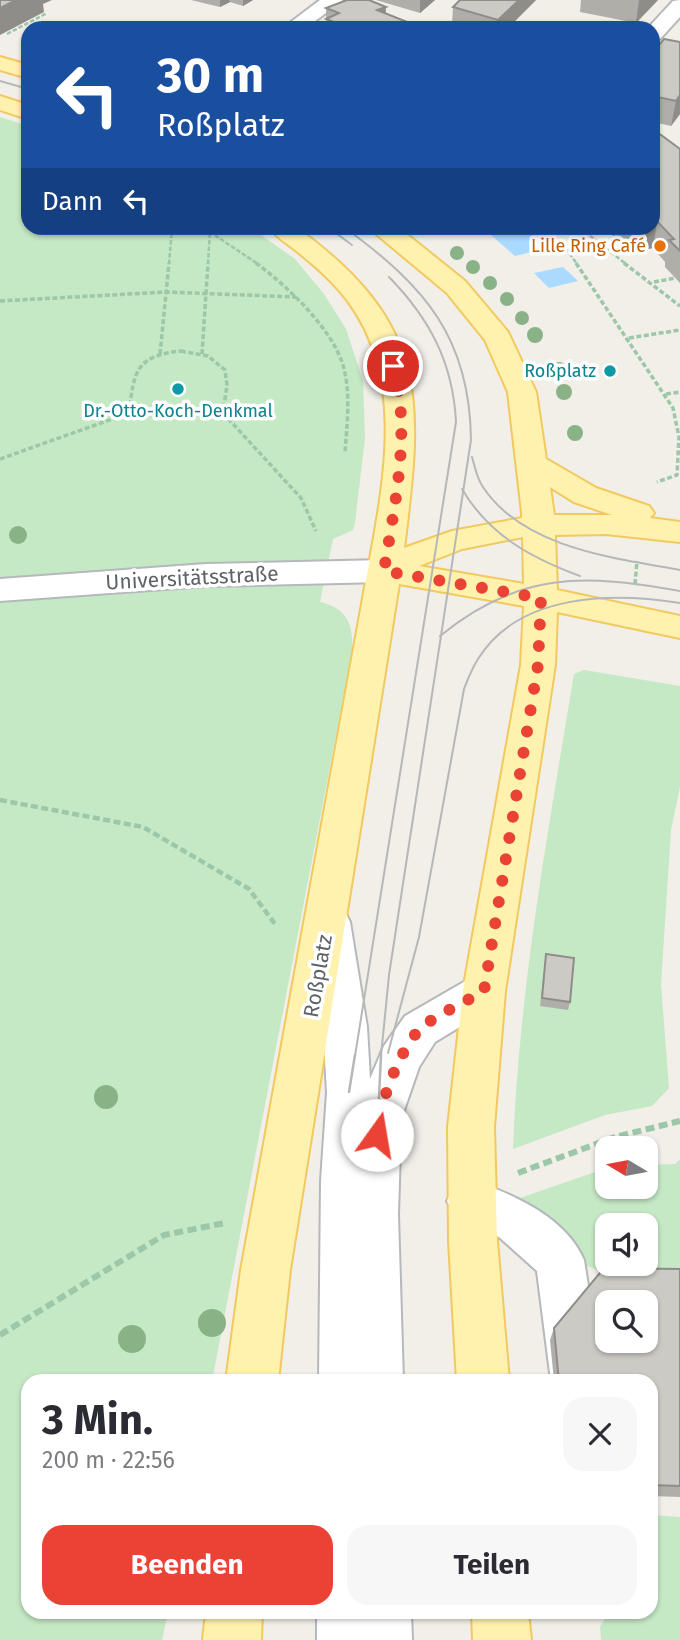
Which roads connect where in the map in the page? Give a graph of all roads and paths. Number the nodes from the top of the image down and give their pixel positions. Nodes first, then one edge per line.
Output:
1 (333, 0) edge
2 (680, 5) edge
3 (47, 13) dead end
4 (32, 21) edge
5 (303, 21) edge
6 (21, 27) edge
7 (660, 27) edge
8 (0, 38) edge
9 (0, 63) edge
10 (21, 70) edge
11 (0, 103) edge
12 (21, 110) edge
13 (171, 235) edge
14 (210, 235) edge
15 (216, 235) edge
16 (291, 235) edge
17 (393, 235) edge
18 (549, 235) edge
19 (588, 235) edge
20 (675, 278) edge
21 (653, 282) junction
22 (166, 292) junction
23 (206, 293) junction
24 (296, 297) junction
25 (0, 301) edge
26 (680, 306) edge
27 (680, 330) edge
28 (629, 338) junction
29 (160, 354) junction
30 (202, 354) junction
31 (680, 392) edge
32 (666, 394) junction
33 (129, 413) junction
34 (223, 413) junction
35 (345, 452) dead end
36 (0, 459) edge
37 (533, 464) junction
38 (677, 475) dead end
39 (639, 526) junction
40 (539, 527) junction
41 (680, 530) edge
42 (316, 531) dead end
43 (384, 571) junction
44 (0, 590) edge
45 (541, 598) junction
46 (633, 618) junction
47 (680, 627) edge
48 (0, 800) edge
49 (329, 913) junction
50 (275, 924) dead end
51 (484, 991) junction
52 (680, 1121) edge
53 (514, 1174) dead end
54 (471, 1201) junction
55 (204, 1227) dead end
56 (0, 1335) edge
57 (253, 1374) edge
58 (345, 1374) edge
59 (377, 1374) edge
60 (483, 1374) edge
61 (576, 1374) edge
62 (234, 1619) edge
63 (345, 1619) edge
64 (383, 1619) edge
65 (500, 1619) edge
66 (232, 1640) edge
67 (346, 1640) edge
68 (383, 1640) edge
69 (502, 1640) edge

1 - 5 street
2 - 7 street
3 - 4 path
6 - 8 path
9 - 10 main road
11 - 12 main road
13 - 22 path
14 - 23 path
15 - 24 path
16 - 43 main road, Roßplatz
17 - 37 main road
18 - 28 path
19 - 21 path
20 - 21 path
21 - 26 path
22 - 23 path
22 - 25 path
22 - 29 path
23 - 24 path
23 - 30 path
24 - 35 path
27 - 28 path
28 - 32 path
29 - 30 path
29 - 33 path
30 - 34 path
31 - 32 path
32 - 38 path
33 - 34 path
33 - 36 path
34 - 42 path
37 - 40 main road
37 - 41 main road
39 - 40 main road
39 - 41 main road
39 - 46 path
40 - 43 main road
40 - 45 main road
43 - 44 street, Universitätsstraße
43 - 45 main road
43 - 49 main road, Roßplatz
45 - 46 main road
45 - 51 main road
46 - 47 main road
48 - 50 path
49 - 57 main road, Roßplatz
49 - 58 street
51 - 54 main road
51 - 59 street
52 - 53 path
54 - 60 main road
54 - 61 street
55 - 56 path
62 - 66 main road
63 - 67 street
64 - 68 street
65 - 69 main road

